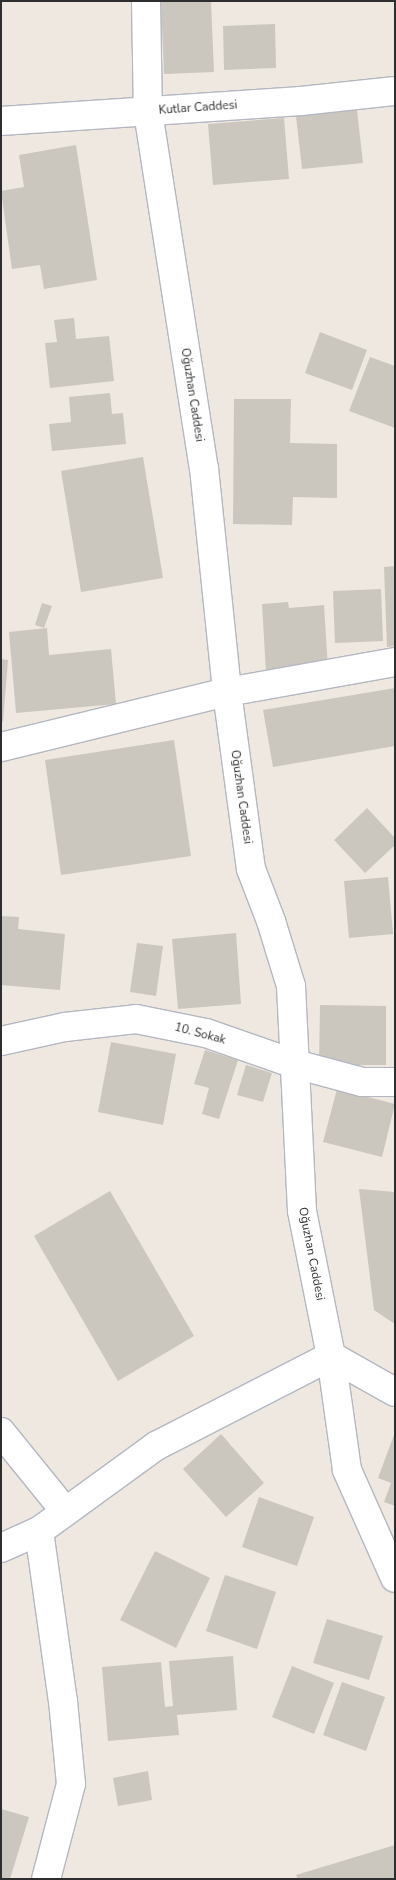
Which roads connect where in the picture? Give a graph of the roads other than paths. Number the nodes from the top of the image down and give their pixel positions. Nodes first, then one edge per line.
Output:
1 (146, 1) edge
2 (395, 91) edge
3 (148, 112) junction
4 (1, 122) edge
5 (395, 662) edge
6 (227, 692) junction
7 (1, 747) edge
8 (1, 1041) edge
9 (295, 1064) junction
10 (395, 1082) edge
11 (331, 1356) junction
12 (395, 1392) edge
13 (1, 1432) edge
14 (65, 1511) junction
15 (39, 1531) junction
16 (1, 1548) edge
17 (395, 1578) edge
18 (46, 1879) edge

1 - 3 street, Oğuzhan Caddesi
2 - 3 street, Kutlar Caddesi
3 - 4 street, Kutlar Caddesi
3 - 6 street, Oğuzhan Caddesi
5 - 6 street
6 - 7 street
6 - 9 street, Oğuzhan Caddesi
8 - 9 street, 10. Sokak
9 - 10 street, 10. Sokak
9 - 11 street, Oğuzhan Caddesi
11 - 12 street
11 - 14 street
11 - 17 street, Oğuzhan Caddesi
13 - 14 street
14 - 15 street
15 - 16 street
15 - 18 street

